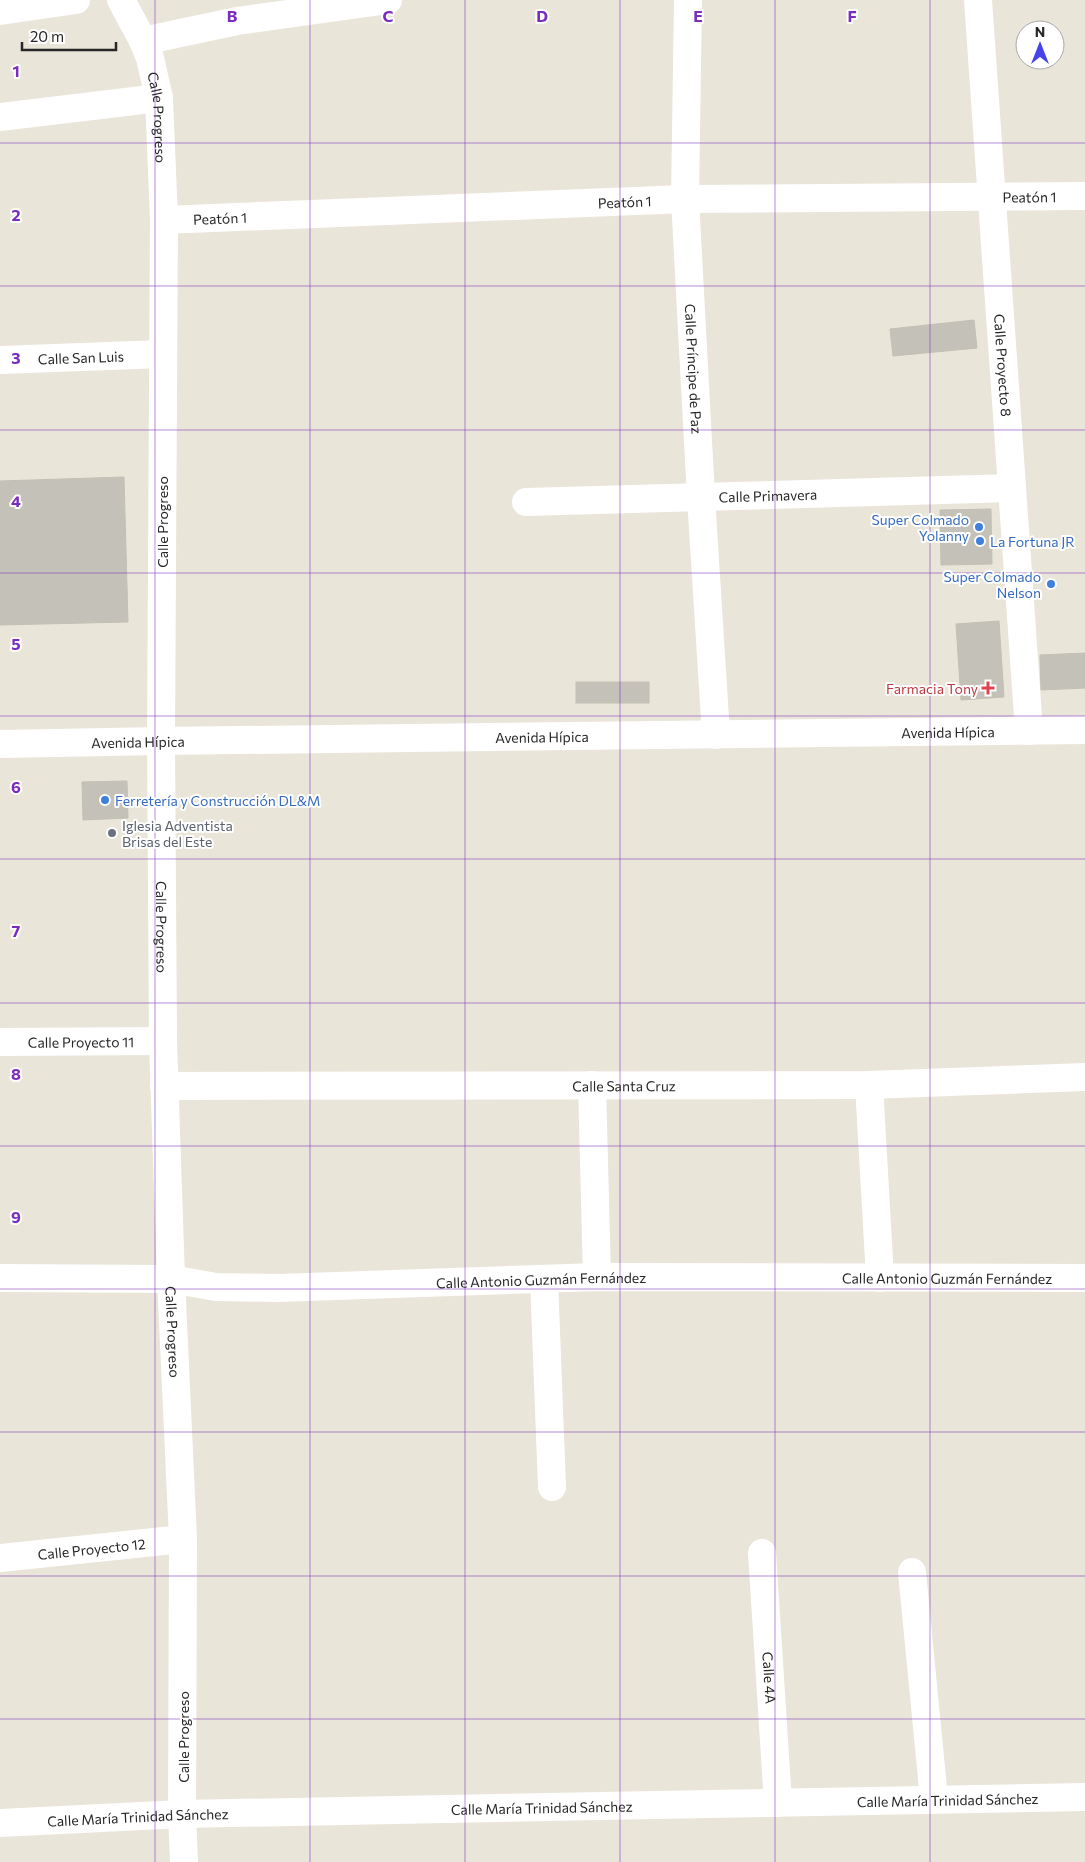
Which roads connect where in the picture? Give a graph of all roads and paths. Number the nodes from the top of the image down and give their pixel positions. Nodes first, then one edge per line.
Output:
1 (76, 0) edge
2 (121, 0) edge
3 (388, 0) edge
4 (688, 0) edge
5 (978, 0) edge
6 (0, 11) edge
7 (143, 41) junction
8 (159, 98) junction
9 (0, 117) edge
10 (1085, 196) edge
11 (993, 198) junction
12 (685, 199) junction
13 (164, 220) junction
14 (163, 354) junction
15 (0, 360) edge
16 (1012, 488) junction
17 (701, 497) junction
18 (526, 502) dead end
19 (1085, 730) edge
20 (1029, 731) junction
21 (716, 735) junction
22 (160, 740) junction
23 (0, 744) edge
24 (163, 1040) junction
25 (0, 1042) edge
26 (1085, 1077) edge
27 (592, 1085) junction
28 (869, 1085) junction
29 (164, 1086) junction
30 (597, 1277) junction
31 (0, 1278) edge
32 (880, 1278) junction
33 (1085, 1278) edge
34 (171, 1279) junction
35 (544, 1279) junction
36 (552, 1488) dead end
37 (183, 1539) junction
38 (762, 1553) dead end
39 (0, 1558) edge
40 (912, 1572) dead end
41 (1085, 1797) edge
42 (934, 1799) junction
43 (778, 1802) junction
44 (182, 1814) junction
45 (0, 1823) edge
46 (184, 1862) edge

1 - 6 street
2 - 7 street, Calle Progreso
3 - 7 street
4 - 12 street, Calle Príncipe de Paz
5 - 11 street, Calle Proyecto 8
7 - 8 street, Calle Progreso
8 - 9 street
8 - 13 street, Calle Progreso
10 - 11 street, Peatón 1
11 - 12 street, Peatón 1
11 - 16 street, Calle Proyecto 8
12 - 13 street, Peatón 1
12 - 17 street, Calle Príncipe de Paz
13 - 14 street, Calle Progreso
14 - 15 street, Calle San Luis
14 - 22 street, Calle Progreso
16 - 17 street, Calle Primavera
16 - 20 street, Calle Proyecto 8
17 - 18 street, Calle Primavera
17 - 21 street, Calle Príncipe de Paz
19 - 20 street, Avenida Hípica
20 - 21 street, Avenida Hípica
21 - 22 street, Avenida Hípica
22 - 23 street, Avenida Hípica
22 - 24 street, Calle Progreso
24 - 25 street, Calle Proyecto 11
24 - 29 street, Calle Progreso
26 - 28 street, Calle Santa Cruz
27 - 28 street, Calle Santa Cruz
27 - 29 street, Calle Santa Cruz
27 - 30 street
28 - 32 street
29 - 34 street, Calle Progreso
30 - 32 street, Calle Antonio Guzmán Fernández
30 - 35 street, Calle Antonio Guzmán Fernández
31 - 34 street, Calle Antonio Guzmán Fernández
32 - 33 street, Calle Antonio Guzmán Fernández
34 - 35 street, Calle Antonio Guzmán Fernández
34 - 37 street, Calle Progreso
35 - 36 street
37 - 39 street, Calle Proyecto 12
37 - 44 street, Calle Progreso
38 - 43 street, Calle 4A
40 - 42 street
41 - 42 street, Calle María Trinidad Sánchez
42 - 43 street, Calle María Trinidad Sánchez
43 - 44 street, Calle María Trinidad Sánchez
44 - 45 street, Calle María Trinidad Sánchez
44 - 46 street, Calle Progreso

